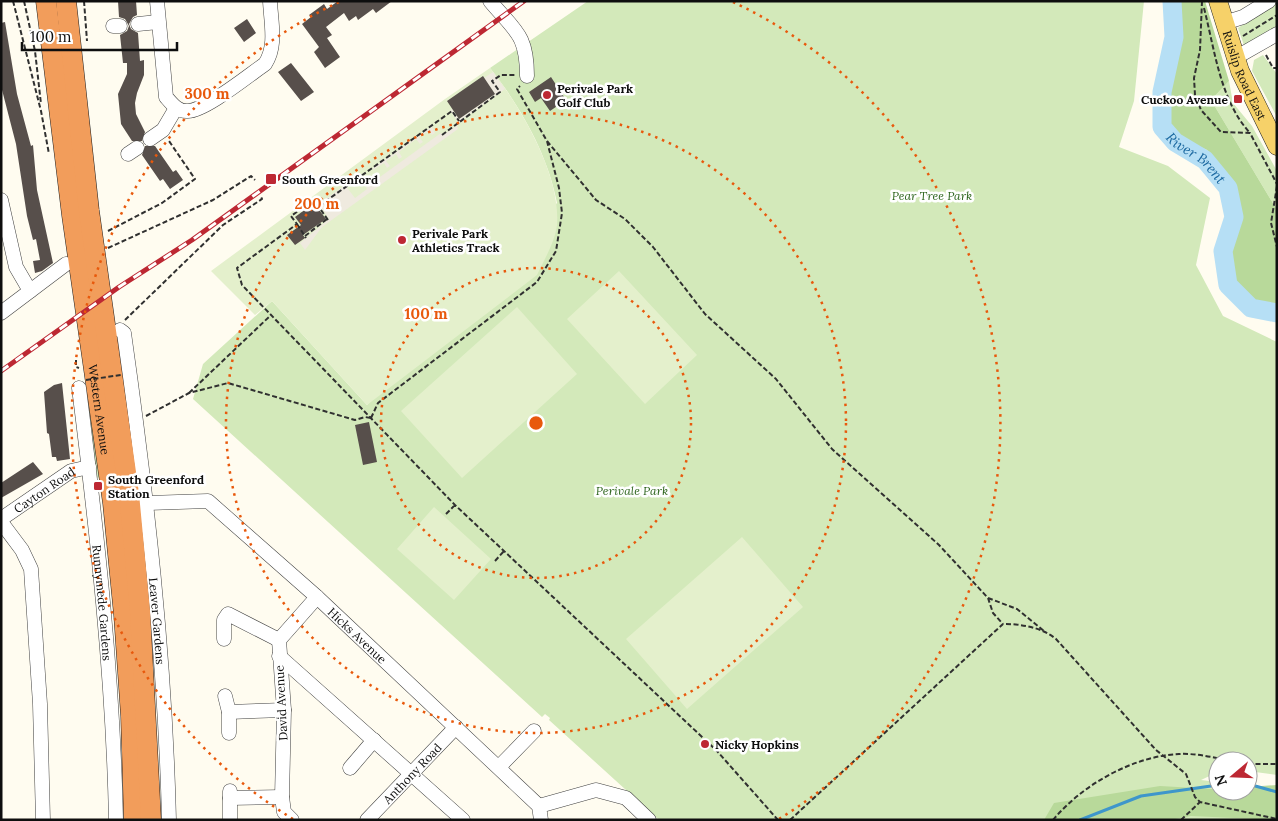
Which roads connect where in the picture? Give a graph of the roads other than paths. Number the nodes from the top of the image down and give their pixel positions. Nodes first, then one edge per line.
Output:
1 (37, 1) edge
2 (46, 1) edge
3 (68, 1) edge
4 (157, 1) edge
5 (270, 1) edge
6 (490, 1) edge
7 (1269, 1) edge
8 (1210, 4) edge
9 (158, 22) junction
10 (1224, 23) junction
11 (138, 24) dead end
12 (1277, 34) edge
13 (51, 36) junction
14 (1235, 58) junction
15 (527, 76) road end
16 (176, 108) junction
17 (150, 139) dead end
18 (1277, 146) edge
19 (1, 200) edge
20 (7, 252) edge
21 (66, 264) dead end
22 (30, 292) junction
23 (1, 313) edge
24 (120, 328) road end
25 (82, 385) road end
26 (89, 467) junction
27 (129, 494) junction
28 (148, 503) junction
29 (1, 520) edge
30 (317, 597) junction
31 (224, 639) dead end
32 (279, 640) junction
33 (279, 656) junction
34 (225, 696) dead end
35 (284, 710) junction
36 (229, 712) junction
37 (456, 727) junction
38 (534, 731) dead end
39 (229, 733) dead end
40 (374, 740) junction
41 (350, 768) dead end
42 (499, 768) junction
43 (412, 773) junction
44 (282, 798) junction
45 (540, 813) edge
46 (230, 819) edge
47 (43, 820) edge
48 (116, 820) edge
49 (134, 820) edge
50 (151, 820) edge
51 (169, 820) edge
52 (292, 820) edge
53 (367, 820) edge
54 (463, 820) edge
55 (649, 820) edge

1 - 13 highway
2 - 13 highway, Western Avenue
3 - 27 highway, Western Avenue
4 - 9 street
5 - 16 street
6 - 15 street
7 - 10 street
8 - 10 main road, Ruislip Road East
9 - 11 street
9 - 16 street
10 - 14 main road, Ruislip Road East
12 - 14 street
13 - 49 highway, Western Avenue
14 - 18 main road, Ruislip Road East
16 - 17 street
19 - 20 street
20 - 22 street
21 - 22 street
22 - 23 street
24 - 28 street, Leaver Gardens
25 - 26 street, Runnymede Gardens
26 - 29 street, Cayton Road
26 - 48 street, Runnymede Gardens
27 - 28 street
27 - 50 highway, Western Avenue
28 - 30 street, Hicks Avenue
28 - 51 street, Leaver Gardens
29 - 47 street
30 - 32 street
30 - 37 street, Hicks Avenue
31 - 32 street
32 - 33 street, David Avenue
33 - 35 street, David Avenue
33 - 40 street
34 - 36 street
35 - 36 street
35 - 44 street, David Avenue
36 - 39 street
37 - 42 street, Hicks Avenue
37 - 43 street, Anthony Road
38 - 42 street
40 - 41 street
40 - 43 street
42 - 45 street, Hicks Avenue
43 - 53 street, Anthony Road
43 - 54 street
44 - 46 street
44 - 52 street, David Avenue
45 - 55 street

